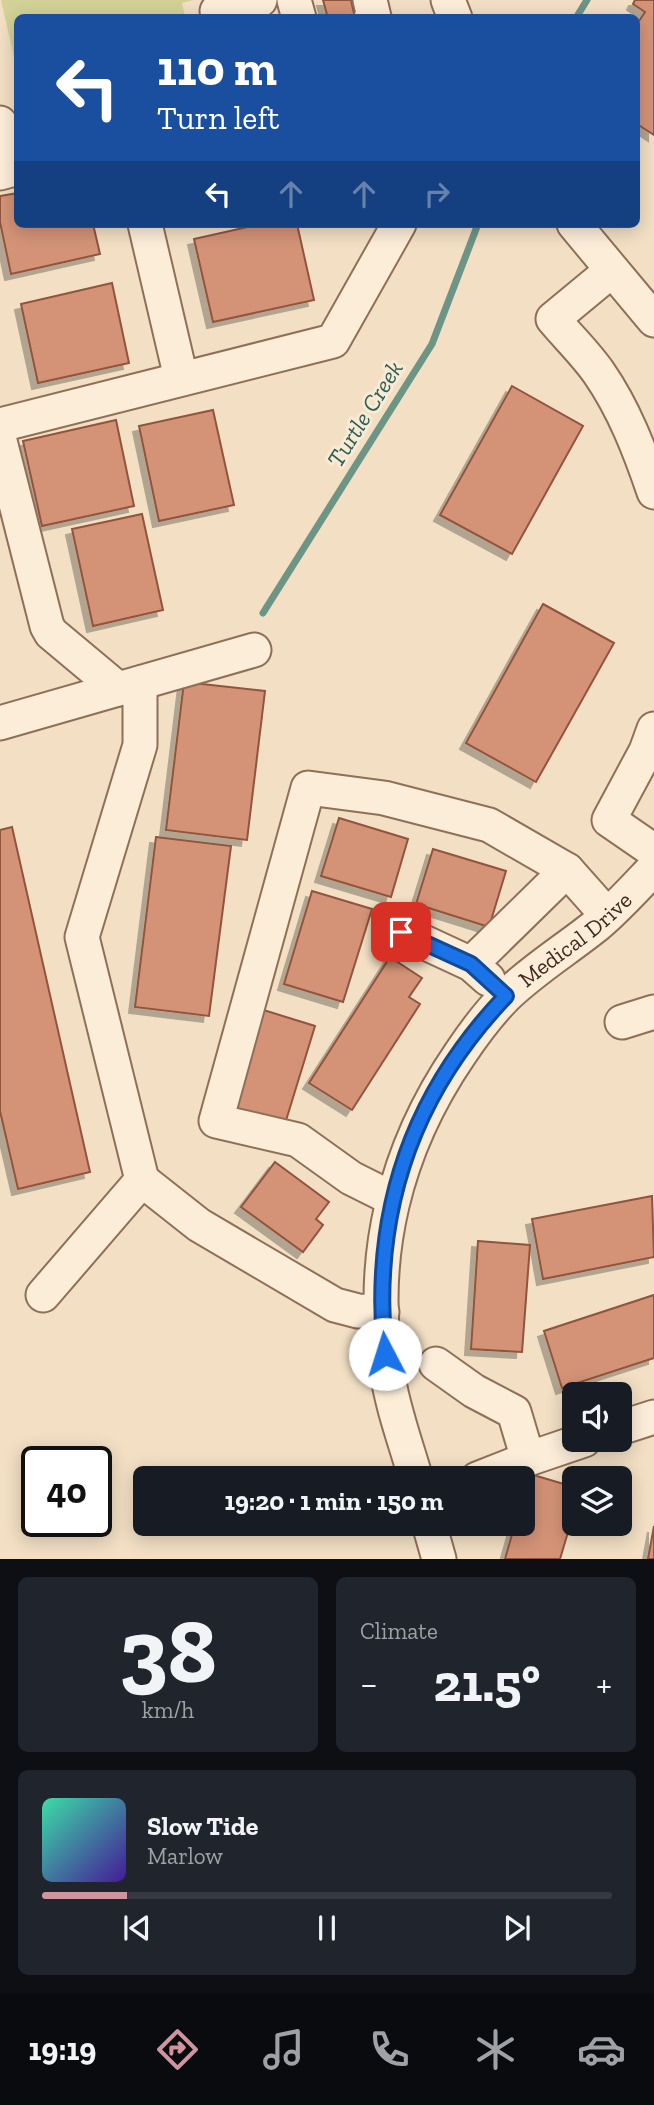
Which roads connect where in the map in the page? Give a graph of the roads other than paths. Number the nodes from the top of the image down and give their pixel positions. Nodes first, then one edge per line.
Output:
1 (260, 0) edge
2 (218, 14) edge
3 (146, 228) edge
4 (397, 228) edge
5 (577, 228) edge
6 (611, 271) junction
7 (654, 320) edge
8 (181, 378) junction
9 (0, 425) edge
10 (0, 440) edge
11 (654, 492) edge
12 (254, 650) dead end
13 (129, 687) junction
14 (0, 723) edge
15 (654, 729) edge
16 (654, 851) edge
17 (654, 868) edge
18 (567, 870) junction
19 (607, 915) junction
20 (401, 932) dead end
21 (471, 964) junction
22 (506, 996) junction
23 (654, 1012) edge
24 (622, 1022) dead end
25 (142, 1180) junction
26 (393, 1199) junction
27 (43, 1295) dead end
28 (382, 1312) junction
29 (436, 1364) dead end
30 (654, 1417) edge
31 (632, 1424) edge
32 (562, 1447) edge
33 (528, 1459) junction
34 (412, 1466) edge
35 (510, 1466) edge
36 (432, 1536) edge
37 (439, 1559) edge

1 - 2 street
3 - 8 street
4 - 8 street
5 - 6 street
6 - 7 street
6 - 11 street
8 - 9 street
10 - 13 street
12 - 13 street
13 - 14 street
13 - 25 street
15 - 16 street
17 - 19 street, Medical Drive
18 - 19 street
18 - 21 street
18 - 26 street
19 - 22 street, Medical Drive
20 - 21 street
21 - 22 street
22 - 26 street, Medical Drive
23 - 24 street
25 - 27 street
25 - 28 street
26 - 28 street, Medical Drive
28 - 34 street, Medical Drive
29 - 33 street
30 - 31 street
32 - 33 street
33 - 35 street
36 - 37 street

